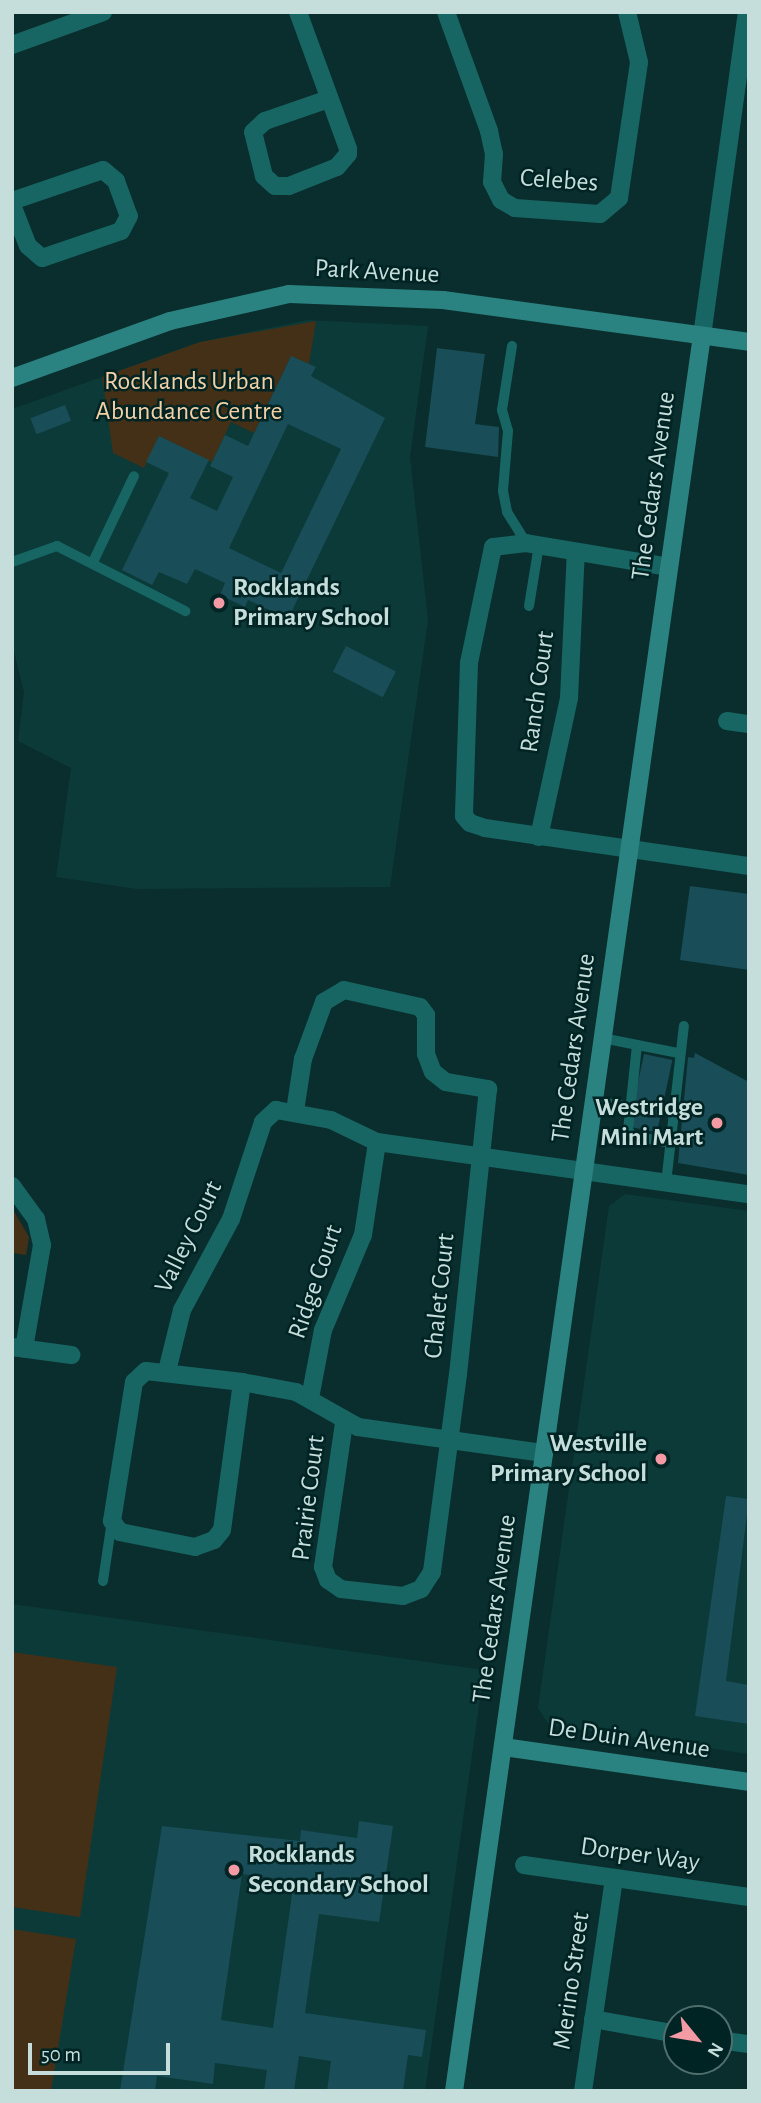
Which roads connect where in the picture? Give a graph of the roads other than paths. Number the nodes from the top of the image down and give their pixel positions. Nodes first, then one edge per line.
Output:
1 (298, 12) edge
2 (446, 12) edge
3 (627, 12) edge
4 (747, 12) edge
5 (95, 13) edge
6 (12, 45) edge
7 (329, 99) junction
8 (12, 203) edge
9 (702, 336) junction
10 (749, 342) edge
11 (512, 346) dead end
12 (12, 377) edge
13 (134, 475) dead end
14 (532, 544) junction
15 (576, 552) junction
16 (12, 562) edge
17 (93, 562) junction
18 (669, 567) junction
19 (528, 606) dead end
20 (185, 611) dead end
21 (727, 721) dead end
22 (749, 724) edge
23 (539, 836) junction
24 (629, 849) junction
25 (749, 866) edge
26 (684, 1026) dead end
27 (602, 1038) junction
28 (637, 1045) junction
29 (678, 1053) junction
30 (593, 1101) junction
31 (630, 1107) junction
32 (295, 1111) junction
33 (377, 1142) junction
34 (670, 1143) junction
35 (478, 1156) junction
36 (583, 1172) junction
37 (666, 1183) junction
38 (12, 1186) edge
39 (749, 1195) edge
40 (18, 1347) edge
41 (71, 1355) dead end
42 (167, 1371) junction
43 (242, 1382) junction
44 (310, 1398) junction
45 (344, 1423) junction
46 (449, 1440) junction
47 (544, 1453) junction
48 (112, 1521) junction
49 (103, 1581) dead end
50 (502, 1747) junction
51 (749, 1782) edge
52 (524, 1865) dead end
53 (614, 1878) junction
54 (748, 1891) edge
55 (593, 2020) junction
56 (663, 2032) edge
57 (454, 2091) edge
58 (583, 2091) edge

1 - 7 street
2 - 3 street, Celebes
4 - 9 street, The Cedars Avenue
5 - 6 street
7 - 7 street
8 - 8 street
9 - 10 street, Park Avenue
9 - 12 street, Park Avenue
9 - 18 street, The Cedars Avenue
11 - 14 lane
13 - 17 lane
14 - 15 street
14 - 19 lane
14 - 23 street
15 - 18 street
15 - 23 street, Ranch Court
16 - 17 lane
17 - 20 lane
18 - 24 street, The Cedars Avenue
21 - 22 street
23 - 24 street
24 - 25 street
24 - 27 street, The Cedars Avenue
26 - 29 lane
27 - 28 lane
27 - 30 street, The Cedars Avenue
28 - 29 lane
28 - 31 lane
29 - 34 lane
30 - 31 lane
30 - 36 street, The Cedars Avenue
31 - 34 lane
32 - 33 street
32 - 35 street, Chalet Court
32 - 42 street, Valley Court
33 - 35 street
33 - 44 street, Ridge Court
34 - 37 lane
35 - 36 street
35 - 46 street, Chalet Court
36 - 37 street
36 - 47 street, The Cedars Avenue
37 - 39 street
38 - 40 street
40 - 41 street
42 - 43 street
42 - 48 street
43 - 44 street
43 - 48 street
44 - 45 street
45 - 46 street
45 - 46 street, Prairie Court
46 - 47 street
47 - 50 street, The Cedars Avenue
48 - 49 lane
50 - 51 street, De Duin Avenue
50 - 57 street, The Cedars Avenue
52 - 53 street, Dorper Way
53 - 54 street, Dorper Way
53 - 55 street, Merino Street
55 - 56 street
55 - 58 street, Merino Street

